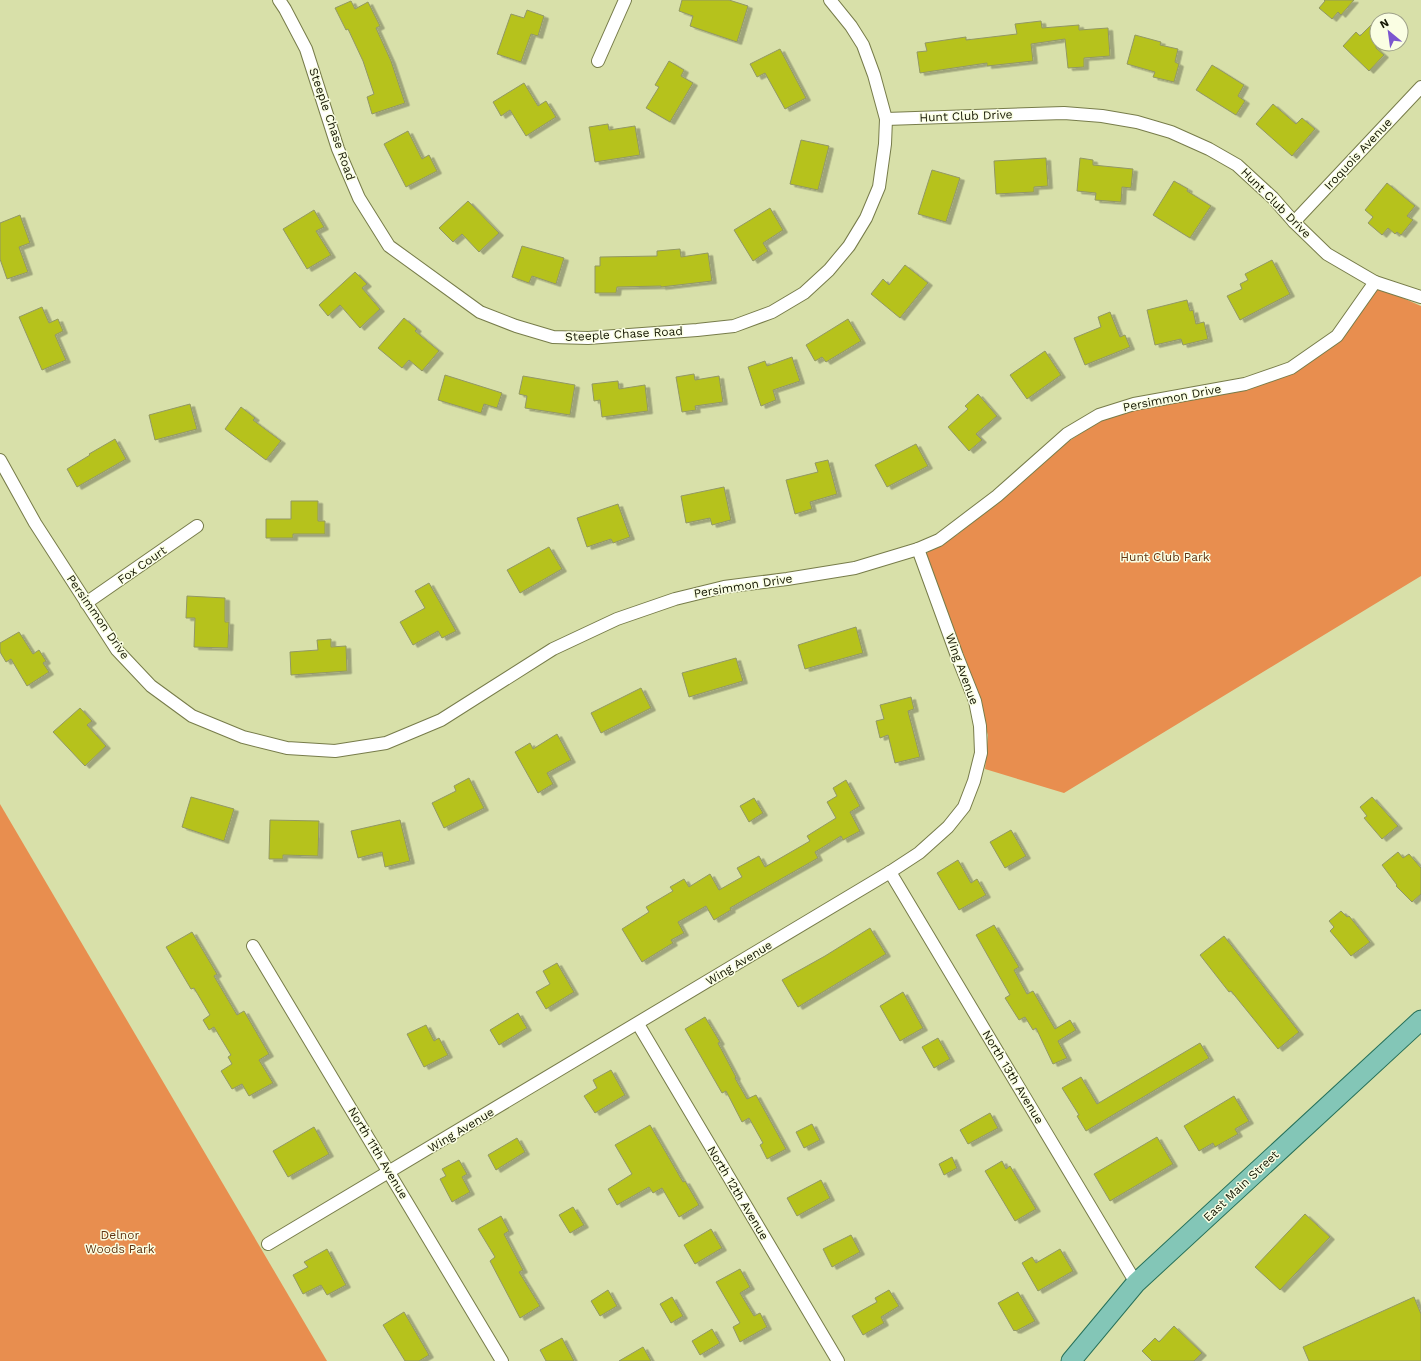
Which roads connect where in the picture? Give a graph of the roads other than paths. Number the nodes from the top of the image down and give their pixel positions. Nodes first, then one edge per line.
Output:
1 (279, 0) edge
2 (625, 0) edge
3 (830, 0) edge
4 (598, 61) dead end
5 (1421, 87) edge
6 (886, 119) junction
7 (1294, 222) junction
8 (1375, 282) junction
9 (1421, 297) edge
10 (0, 460) edge
11 (197, 526) dead end
12 (918, 548) junction
13 (86, 603) junction
14 (890, 872) junction
15 (253, 946) dead end
16 (1421, 1020) edge
17 (638, 1024) junction
18 (389, 1172) junction
19 (268, 1244) dead end
20 (1136, 1283) junction
21 (502, 1361) edge
22 (838, 1361) edge
23 (1071, 1361) edge

1 - 6 street, Steeple Chase Road
2 - 4 street
3 - 6 street, Steeple Chase Road
5 - 7 street, Iroquois Avenue
6 - 7 street, Hunt Club Drive
7 - 8 street, Hunt Club Drive
8 - 9 street, Hunt Club Drive
8 - 12 street, Persimmon Drive
10 - 13 street, Persimmon Drive
11 - 13 street, Fox Court
12 - 13 street, Persimmon Drive
12 - 14 street, Wing Avenue
14 - 17 street, Wing Avenue
14 - 20 street, North 13th Avenue
15 - 18 street, North 11th Avenue
16 - 20 main road, East Main Street
17 - 18 street, Wing Avenue
17 - 22 street, North 12th Avenue
18 - 19 street, Wing Avenue
18 - 21 street, North 11th Avenue
20 - 23 main road, East Main Street

